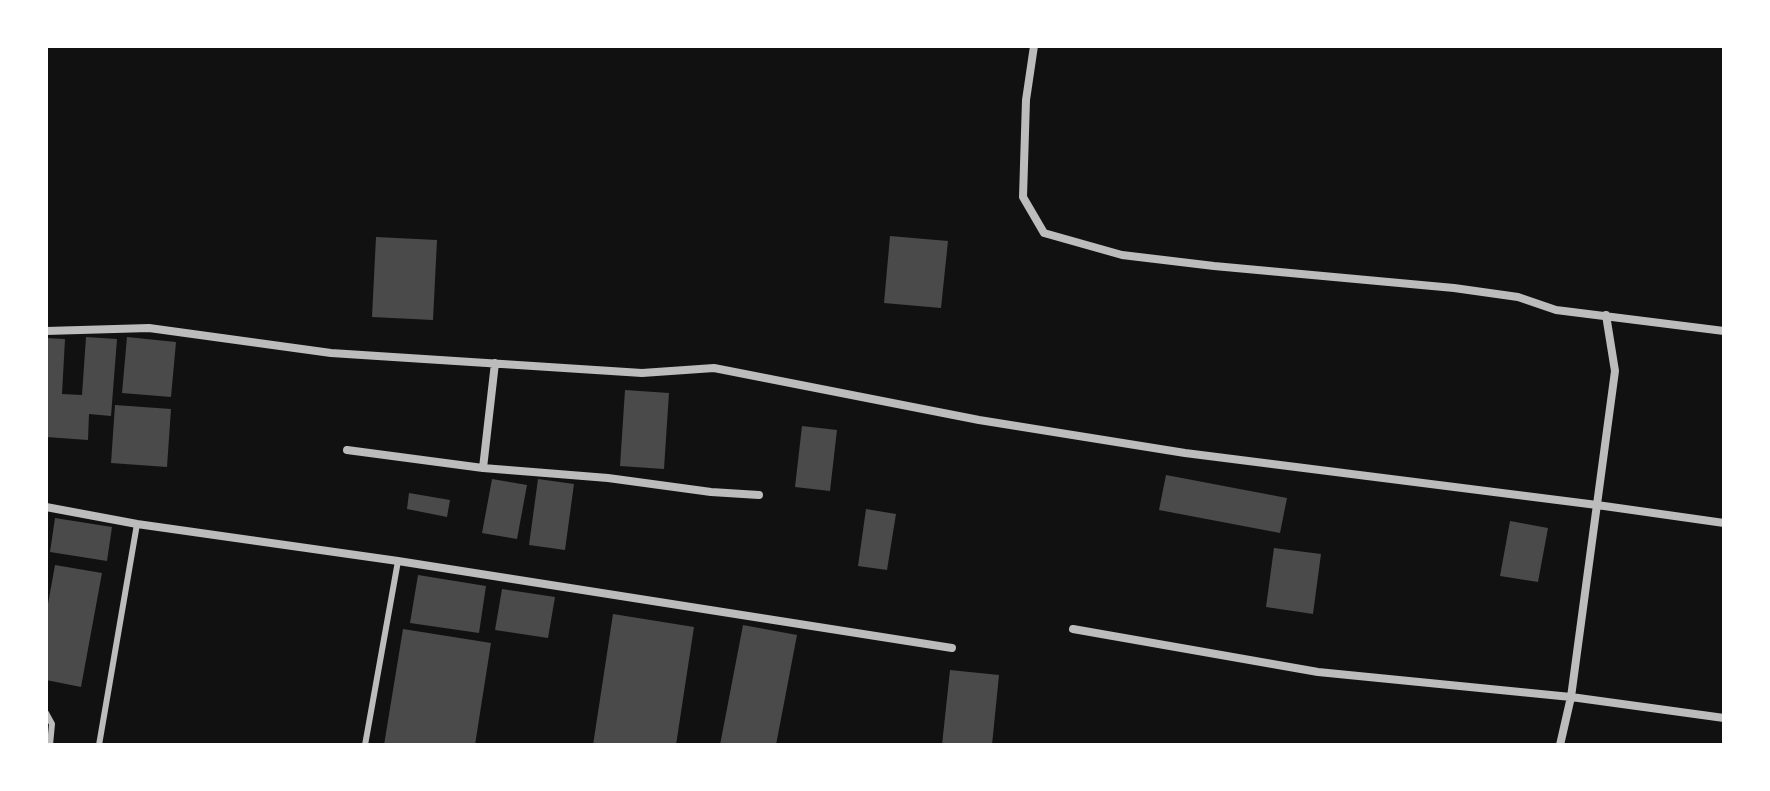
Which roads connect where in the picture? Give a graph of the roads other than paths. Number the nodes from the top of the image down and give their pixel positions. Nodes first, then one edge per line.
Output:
1 (1034, 46) edge
2 (1606, 315) junction
3 (46, 331) edge
4 (1724, 331) edge
5 (495, 363) junction
6 (347, 450) dead end
7 (483, 468) junction
8 (759, 495) dead end
9 (1597, 505) junction
10 (46, 507) edge
11 (1724, 523) edge
12 (137, 524) junction
13 (398, 561) junction
14 (1073, 629) dead end
15 (952, 648) dead end
16 (1571, 697) junction
17 (46, 713) edge
18 (1724, 718) edge
19 (50, 745) edge
20 (99, 745) edge
21 (365, 745) edge
22 (1560, 745) edge

1 - 2 street
2 - 4 street
2 - 9 street
3 - 5 street
5 - 7 street
5 - 9 street
6 - 7 street
7 - 8 street
9 - 11 street
9 - 16 street
10 - 12 street
12 - 13 street
12 - 20 lane
13 - 15 street
13 - 21 lane
14 - 16 street
16 - 18 street
16 - 22 street
17 - 19 lane

